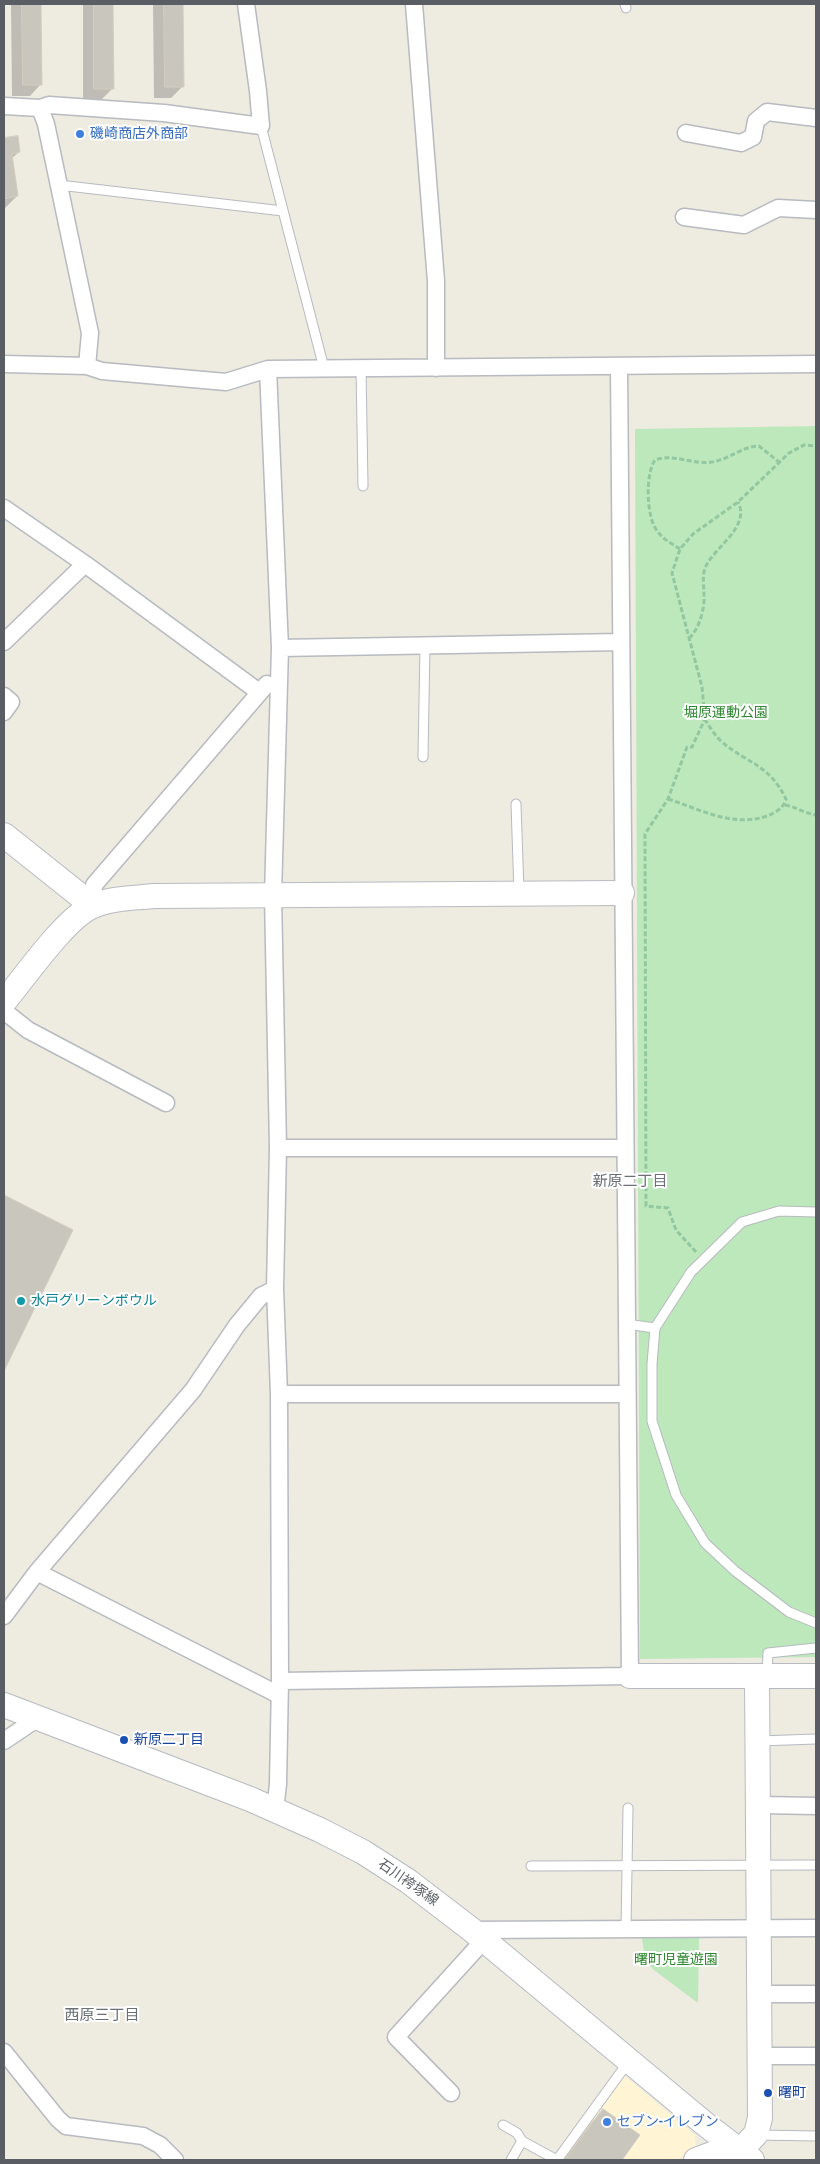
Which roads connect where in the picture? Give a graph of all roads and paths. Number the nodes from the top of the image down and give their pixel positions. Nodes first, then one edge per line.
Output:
1 (246, 4) edge
2 (410, 4) edge
3 (4, 106) edge
4 (40, 108) junction
5 (816, 118) edge
6 (261, 126) junction
7 (686, 134) dead end
8 (59, 185) junction
9 (816, 210) edge
10 (283, 211) junction
11 (684, 217) dead end
12 (4, 364) edge
13 (816, 364) edge
14 (87, 366) junction
15 (619, 367) junction
16 (324, 368) junction
17 (361, 368) junction
18 (436, 368) junction
19 (268, 369) junction
20 (816, 446) edge
21 (779, 462) junction
22 (363, 486) dead end
23 (738, 502) junction
24 (7, 514) edge
25 (680, 549) junction
26 (85, 564) junction
27 (689, 638) junction
28 (4, 642) edge
29 (621, 642) junction
30 (425, 646) junction
31 (280, 648) junction
32 (278, 672) junction
33 (259, 692) junction
34 (4, 696) edge
35 (4, 712) edge
36 (705, 719) junction
37 (423, 757) dead end
38 (668, 799) junction
39 (516, 804) dead end
40 (785, 804) junction
41 (816, 815) edge
42 (4, 835) edge
43 (622, 893) junction
44 (519, 894) junction
45 (274, 895) junction
46 (93, 906) junction
47 (4, 1002) edge
48 (4, 1011) edge
49 (166, 1103) dead end
50 (278, 1148) junction
51 (625, 1148) junction
52 (816, 1212) edge
53 (704, 1260) junction
54 (276, 1289) junction
55 (626, 1324) junction
56 (655, 1328) junction
57 (279, 1394) junction
58 (626, 1394) junction
59 (37, 1572) junction
60 (4, 1616) edge
61 (816, 1623) edge
62 (816, 1648) edge
63 (630, 1676) junction
64 (762, 1676) junction
65 (816, 1676) edge
66 (279, 1688) junction
67 (4, 1705) edge
68 (38, 1718) junction
69 (816, 1739) edge
70 (4, 1740) edge
71 (758, 1741) junction
72 (759, 1805) junction
73 (816, 1806) edge
74 (628, 1808) dead end
75 (275, 1810) junction
76 (627, 1865) junction
77 (758, 1865) junction
78 (816, 1865) edge
79 (531, 1866) dead end
80 (757, 1928) junction
81 (816, 1928) edge
82 (626, 1929) junction
83 (478, 1935) junction
84 (759, 1994) junction
85 (816, 1994) edge
86 (4, 2052) edge
87 (761, 2056) junction
88 (816, 2056) edge
89 (629, 2061) junction
90 (451, 2094) dead end
91 (503, 2125) dead end
92 (816, 2136) edge
93 (522, 2141) junction
94 (746, 2151) edge
95 (176, 2160) edge
96 (511, 2160) edge
97 (696, 2160) edge

1 - 6 street
2 - 18 street
3 - 4 street
4 - 6 street
4 - 8 street
5 - 7 street
6 - 10 lane
8 - 10 lane
8 - 14 street
9 - 11 street
10 - 16 lane
12 - 14 street
13 - 15 street
14 - 19 street
15 - 18 street
15 - 29 street
16 - 17 street
16 - 19 street
17 - 18 street
17 - 22 lane
19 - 31 street
20 - 21 path
21 - 23 path
21 - 25 path
23 - 25 path
23 - 27 path
24 - 26 street
25 - 27 path
26 - 28 street
26 - 33 street
27 - 36 path
29 - 30 street
29 - 43 street
30 - 31 street
30 - 37 lane
31 - 32 street
32 - 33 street
32 - 45 street
33 - 46 street
34 - 35 street
36 - 38 path
36 - 40 path
38 - 40 path
38 - 53 path
39 - 44 lane
40 - 41 path
42 - 46 street
43 - 44 street
43 - 51 street
44 - 45 street
45 - 46 street
45 - 50 street
46 - 47 street
48 - 49 street
50 - 51 street
50 - 54 street
51 - 55 street
52 - 53 lane
53 - 56 lane
54 - 57 street
54 - 59 street
55 - 56 lane
55 - 58 street
56 - 61 lane
57 - 58 street
57 - 66 street
58 - 63 street
59 - 60 street
59 - 66 street
62 - 64 lane
63 - 64 street
63 - 66 street
64 - 65 street
64 - 71 street
66 - 75 street
67 - 68 street, 石川袴塚線
68 - 70 street
68 - 75 street, 石川袴塚線
69 - 71 lane
71 - 72 street
72 - 73 street
72 - 77 street
74 - 76 lane
75 - 83 street, 石川袴塚線
76 - 77 lane
76 - 79 lane
76 - 82 lane
77 - 78 lane
77 - 80 street
80 - 81 street
80 - 82 street
80 - 84 street
82 - 83 street
83 - 89 street, 石川袴塚線
83 - 90 street
84 - 85 street
84 - 87 street
86 - 95 street
87 - 88 street
87 - 94 street
89 - 93 lane
89 - 94 street, 石川袴塚線
91 - 93 lane
92 - 94 lane
93 - 96 lane
94 - 97 street

